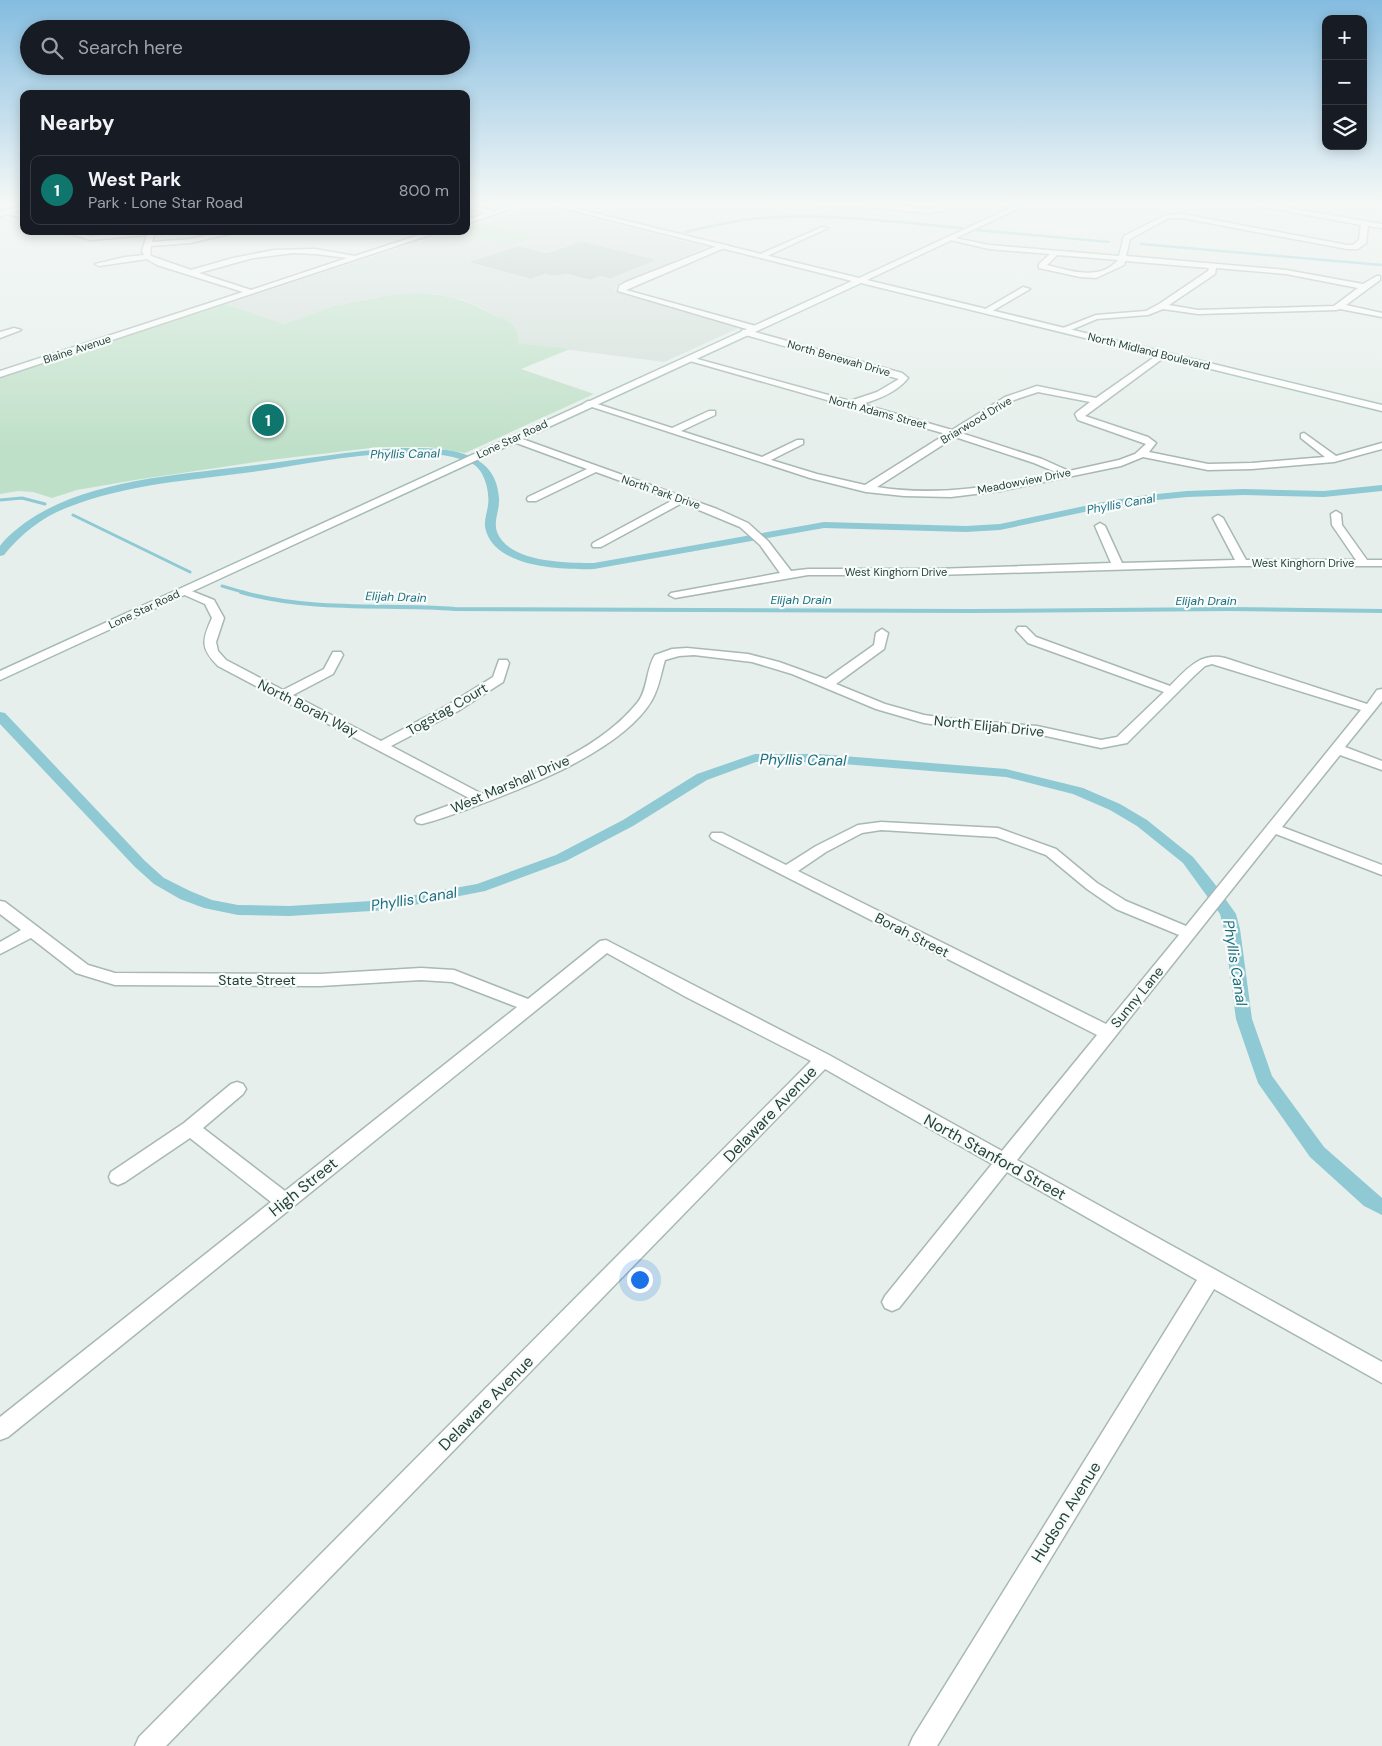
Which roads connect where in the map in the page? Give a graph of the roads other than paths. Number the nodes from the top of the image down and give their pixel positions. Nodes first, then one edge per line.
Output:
1 (232, 285) edge
2 (271, 285) edge
3 (626, 285) edge
4 (846, 285) edge
5 (881, 285) edge
6 (1192, 285) edge
7 (1358, 285) edge
8 (1365, 287) joint
9 (1026, 289) dead end
10 (251, 292) junction
11 (1162, 306) junction
12 (1340, 306) junction
13 (986, 311) junction
14 (1382, 315) edge
15 (18, 330) dead end
16 (749, 330) junction
17 (1066, 330) junction
18 (0, 335) edge
19 (1163, 354) junction
20 (687, 359) junction
21 (0, 374) edge
22 (1097, 400) junction
23 (588, 404) junction
24 (852, 404) junction
25 (1382, 408) edge
26 (712, 413) dead end
27 (673, 431) junction
28 (952, 433) junction
29 (1304, 436) dead end
30 (514, 438) junction
31 (800, 442) dead end
32 (1382, 446) edge
33 (1142, 454) junction
34 (1334, 459) junction
35 (763, 460) junction
36 (595, 469) junction
37 (1066, 474) junction
38 (866, 488) junction
39 (532, 499) dead end
40 (681, 500) junction
41 (1336, 514) dead end
42 (1218, 518) dead end
43 (1100, 526) dead end
44 (597, 545) dead end
45 (1242, 562) junction
46 (1364, 563) junction
47 (1382, 563) edge
48 (1118, 567) junction
49 (788, 575) junction
50 (184, 591) junction
51 (675, 595) dead end
52 (1022, 630) dead end
53 (882, 633) dead end
54 (668, 653) joint
55 (337, 655) dead end
56 (504, 663) dead end
57 (0, 676) edge
58 (826, 685) junction
59 (1173, 691) junction
60 (1382, 694) edge
61 (284, 695) junction
62 (1370, 708) junction
63 (382, 746) junction
64 (1337, 749) junction
65 (1382, 766) edge
66 (481, 799) junction
67 (422, 820) dead end
68 (1273, 828) junction
69 (717, 836) dead end
70 (1382, 870) edge
71 (786, 872) junction
72 (0, 906) edge
73 (32, 930) junction
74 (1189, 933) junction
75 (606, 945) joint
76 (0, 949) edge
77 (530, 1006) junction
78 (1108, 1033) junction
79 (823, 1060) junction
80 (237, 1089) dead end
81 (190, 1128) junction
82 (1004, 1163) junction
83 (118, 1177) dead end
84 (285, 1202) junction
85 (1210, 1277) junction
86 (892, 1302) dead end
87 (1382, 1373) edge
88 (0, 1430) edge
89 (148, 1746) edge
90 (922, 1746) edge

1 - 10 street
2 - 10 street, Blaine Avenue
3 - 16 street
4 - 16 street, Lone Star Road
5 - 13 street, North Midland Boulevard
6 - 11 street
7 - 8 street
8 - 12 street
9 - 13 street
10 - 21 street, Blaine Avenue
11 - 12 street
11 - 17 street
12 - 14 street
13 - 17 street, North Midland Boulevard
15 - 18 street
16 - 20 street, Lone Star Road
16 - 24 street, North Benewah Drive
17 - 19 street, North Midland Boulevard
19 - 22 street
19 - 25 street, North Midland Boulevard
20 - 23 street, Lone Star Road
20 - 24 street, North Adams Street
22 - 28 street, Briarwood Drive
22 - 33 street
23 - 27 street, Meadowview Drive
23 - 30 street, Lone Star Road
24 - 28 street, North Adams Street
26 - 27 street
27 - 35 street, Meadowview Drive
28 - 37 street, North Adams Street
28 - 38 street, Briarwood Drive
29 - 34 street
30 - 36 street, North Park Drive
30 - 50 street, Lone Star Road
31 - 35 street
32 - 34 street
33 - 34 street
33 - 37 street, Meadowview Drive
35 - 38 street, Meadowview Drive
36 - 39 street
36 - 40 street, North Park Drive
37 - 38 street, Meadowview Drive
40 - 44 street
40 - 49 street, North Park Drive
41 - 46 street, West Kinghorn Drive
42 - 45 street, West Kinghorn Drive
43 - 48 street
45 - 46 street, West Kinghorn Drive
45 - 48 street, West Kinghorn Drive
46 - 47 street, West Kinghorn Drive
48 - 49 street, West Kinghorn Drive
49 - 51 street, West Kinghorn Drive
50 - 57 street, Lone Star Road
50 - 61 street, North Borah Way
52 - 59 street
53 - 58 street
54 - 58 street, North Elijah Drive
54 - 66 street, West Marshall Drive
55 - 61 street
56 - 63 street, Togstag Court
58 - 59 street, North Elijah Drive
59 - 62 street, North Elijah Drive
60 - 62 street, Sunny Lane
61 - 63 street, North Borah Way
62 - 64 street, Sunny Lane
63 - 66 street, North Borah Way
64 - 65 street
64 - 68 street, Sunny Lane
66 - 67 street, West Marshall Drive
68 - 70 street
68 - 74 street, Sunny Lane
69 - 71 street, Borah Street
71 - 74 street
71 - 78 street, Borah Street
72 - 73 street, State Street
73 - 76 street
73 - 77 street, State Street
74 - 78 street, Sunny Lane
75 - 77 street, High Street
75 - 79 street, North Stanford Street
77 - 84 street, High Street
78 - 82 street, Sunny Lane
79 - 82 street, North Stanford Street
79 - 89 street, Delaware Avenue
80 - 81 street
81 - 83 street
81 - 84 street
82 - 85 street, North Stanford Street
82 - 86 street, Sunny Lane
84 - 88 street, High Street
85 - 87 street, North Stanford Street
85 - 90 street, Hudson Avenue

